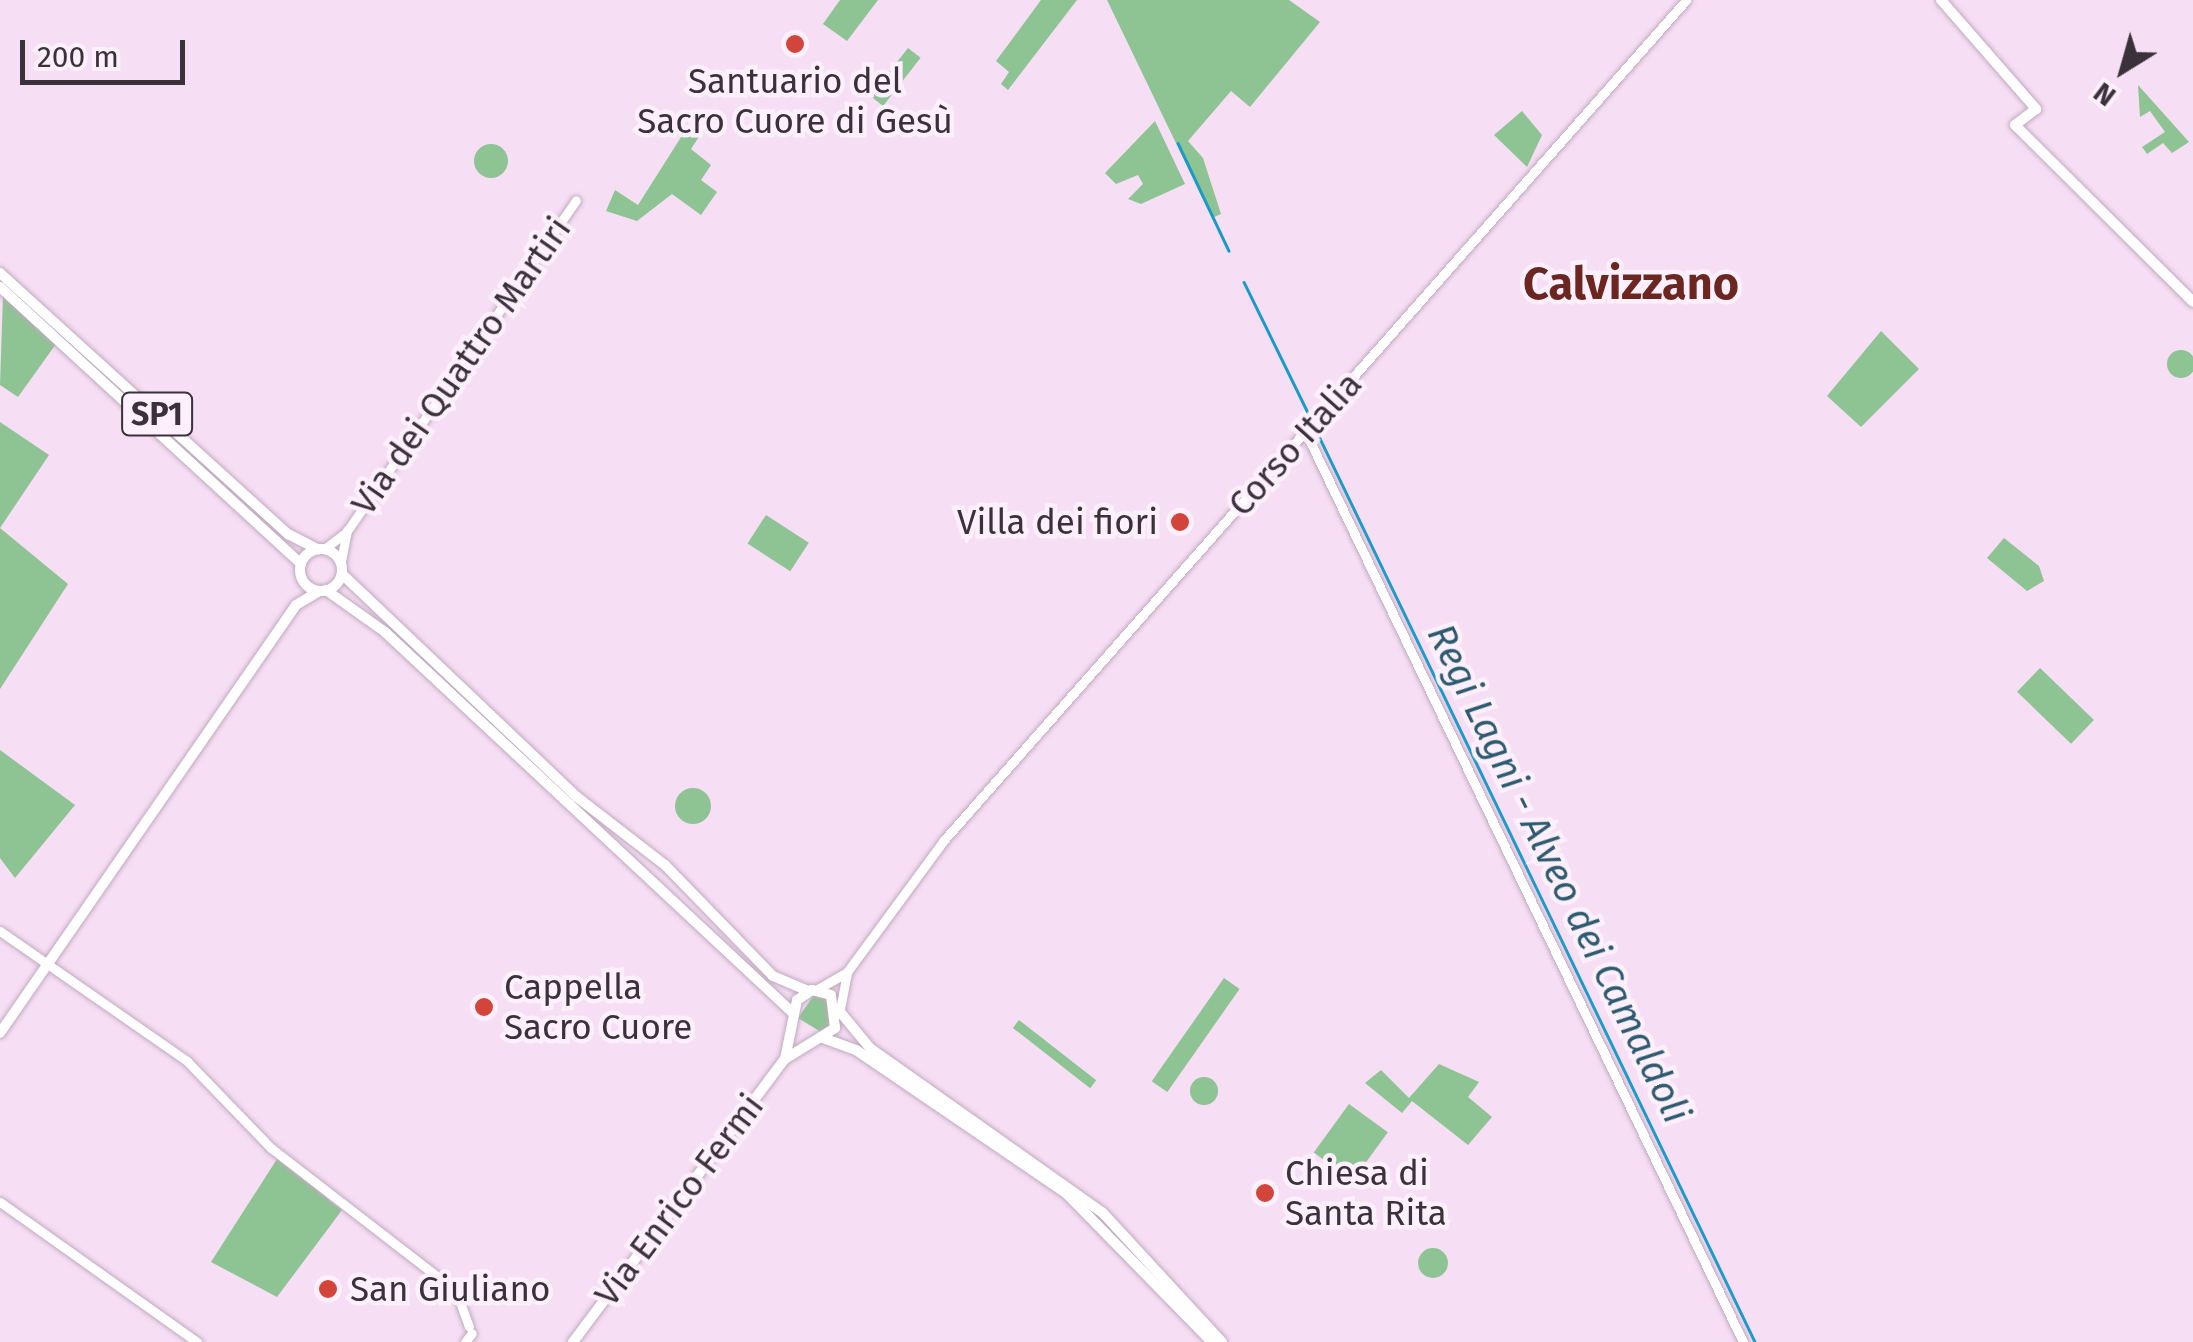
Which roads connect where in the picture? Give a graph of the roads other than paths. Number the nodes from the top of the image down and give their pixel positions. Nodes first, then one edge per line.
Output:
1 (1686, 0) edge
2 (1942, 0) edge
3 (576, 200) dead end
4 (0, 273) edge
5 (0, 286) edge
6 (2193, 302) edge
7 (1306, 432) junction
8 (348, 531) junction
9 (321, 549) junction
10 (341, 561) junction
11 (301, 570) junction
12 (342, 574) junction
13 (323, 591) junction
14 (296, 605) junction
15 (622, 834) junction
16 (608, 846) junction
17 (669, 873) junction
18 (655, 888) junction
19 (0, 931) edge
20 (48, 965) junction
21 (847, 972) junction
22 (812, 991) junction
23 (840, 1010) junction
24 (794, 1017) junction
25 (0, 1033) edge
26 (819, 1037) junction
27 (785, 1059) junction
28 (0, 1202) edge
29 (469, 1334) edge
30 (197, 1342) edge
31 (573, 1342) edge
32 (1212, 1342) edge
33 (1222, 1342) edge
34 (1743, 1342) edge

1 - 7 street, Corso Italia
2 - 6 main road
3 - 8 street, Via dei Quattro Martiri
4 - 9 main road, SP1
5 - 11 main road, SP1
7 - 21 street, Corso Italia
7 - 34 street
8 - 9 street, Via dei Quattro Martiri
8 - 10 street, Via dei Quattro Martiri
9 - 10 main road
9 - 11 main road
10 - 12 main road
11 - 13 main road
11 - 14 main road
12 - 13 main road
12 - 15 main road
13 - 14 main road
13 - 16 main road
14 - 20 main road
15 - 16 main road
15 - 17 main road
16 - 18 main road
17 - 18 main road
17 - 22 main road
18 - 24 main road
19 - 20 street
20 - 25 main road
20 - 29 street
21 - 22 street
21 - 23 street
22 - 23 main road
22 - 24 main road
23 - 26 main road, Via Enrico Fermi
23 - 33 main road
24 - 26 main road
24 - 27 main road, Via Enrico Fermi
26 - 27 main road, Via Enrico Fermi
26 - 32 main road
27 - 31 main road, Via Enrico Fermi
28 - 30 street

